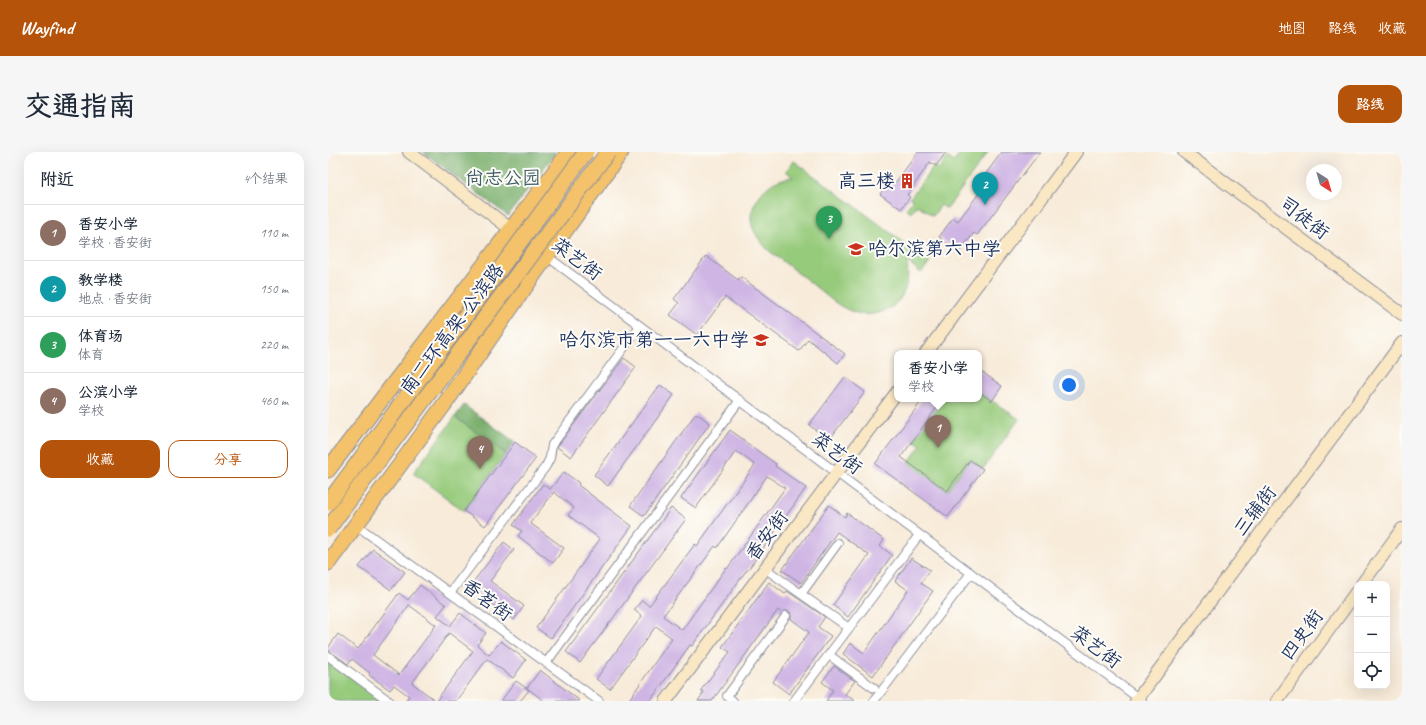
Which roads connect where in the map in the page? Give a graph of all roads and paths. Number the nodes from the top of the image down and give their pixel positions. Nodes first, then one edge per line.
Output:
1 (409, 152) edge
2 (569, 152) edge
3 (586, 152) edge
4 (608, 152) edge
5 (621, 152) edge
6 (1076, 152) edge
7 (1184, 152) edge
8 (512, 230) junction
9 (546, 256) junction
10 (507, 259) junction
11 (1402, 314) edge
12 (640, 326) junction
13 (1402, 343) edge
14 (928, 350) edge
15 (402, 372) junction
16 (430, 392) junction
17 (894, 396) edge
18 (382, 399) junction
19 (740, 400) junction
20 (425, 431) junction
21 (328, 470) edge
22 (836, 473) junction
23 (328, 503) edge
24 (356, 525) junction
25 (328, 529) edge
26 (1402, 529) edge
27 (919, 534) junction
28 (838, 543) dead end
29 (328, 563) edge
30 (770, 572) dead end
31 (970, 573) junction
32 (1364, 581) edge
33 (450, 593) junction
34 (801, 594) junction
35 (1354, 595) edge
36 (786, 616) dead end
37 (849, 628) junction
38 (829, 655) junction
39 (328, 656) edge
40 (546, 663) junction
41 (874, 688) dead end
42 (1139, 700) edge
43 (389, 701) edge
44 (599, 701) edge
45 (666, 701) edge
46 (733, 701) edge
47 (794, 701) edge
48 (874, 701) edge
49 (1277, 701) edge

1 - 8 street
2 - 8 highway
3 - 10 highway, 南二环高架-公滨路, bridge
4 - 16 highway, 南二环高架-公滨路, bridge
5 - 9 highway
6 - 14 street
7 - 11 street, 司徒街
8 - 9 street, 菜艺街
8 - 15 highway
9 - 12 street, 菜艺街
9 - 20 highway
10 - 15 highway, bridge
10 - 23 highway, 南二环高架-公滨路, bridge
12 - 19 street, 菜艺街
12 - 33 street
13 - 42 street, 三辅街
15 - 18 highway
16 - 24 highway, bridge
16 - 25 highway, 南二环高架-公滨路, bridge
17 - 22 street, 香安街
18 - 20 highway
18 - 21 highway
19 - 22 street, 菜艺街
19 - 40 street
20 - 24 highway
22 - 27 street, 菜艺街
22 - 45 street, 香安街
24 - 29 highway
24 - 33 street, 香茗街
26 - 32 street
27 - 31 street, 菜艺街
27 - 37 street
28 - 34 street
30 - 34 street
31 - 42 street, 菜艺街
31 - 48 street
33 - 40 street, 香茗街
34 - 37 street
35 - 49 street, 四史街
36 - 46 street
37 - 38 street
38 - 41 street
38 - 47 street
39 - 43 street
40 - 44 street, 香茗街

